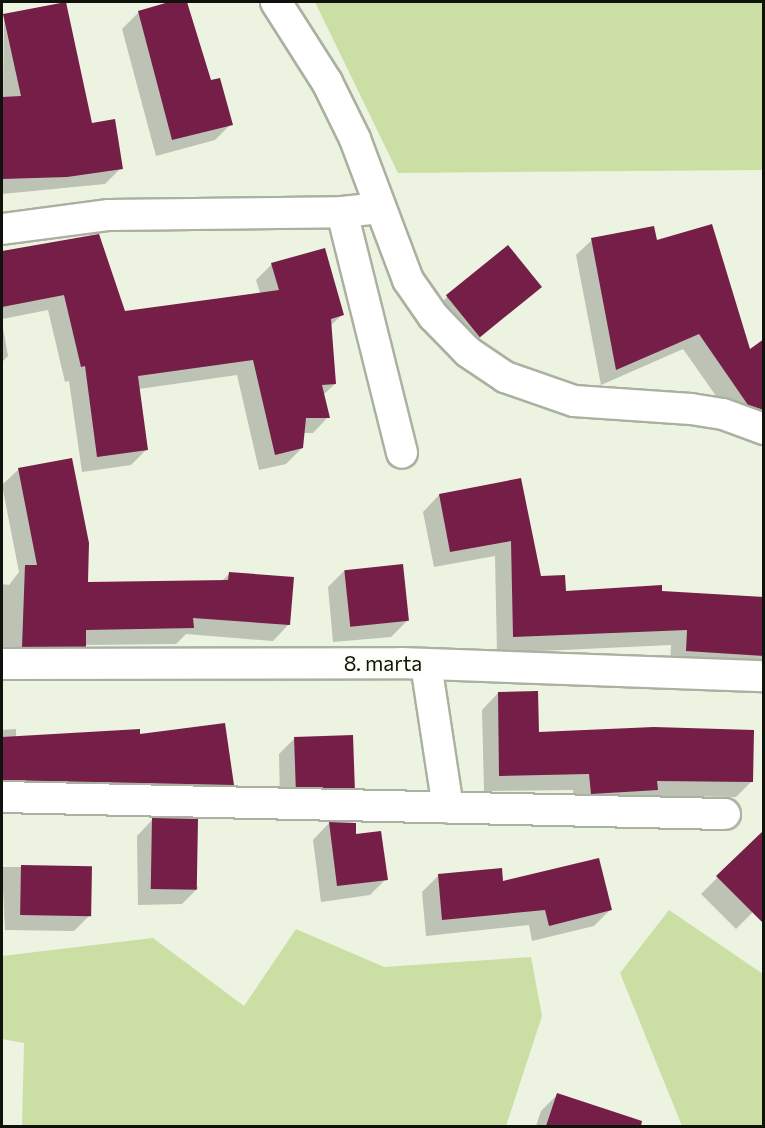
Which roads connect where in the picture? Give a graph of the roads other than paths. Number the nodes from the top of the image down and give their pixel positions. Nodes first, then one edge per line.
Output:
1 (276, 2) edge
2 (378, 208) junction
3 (342, 212) junction
4 (2, 229) edge
5 (764, 429) edge
6 (402, 453) dead end
7 (2, 664) edge
8 (426, 664) junction
9 (764, 676) edge
10 (2, 796) edge
11 (448, 807) junction
12 (725, 814) dead end

1 - 2 street
2 - 3 street
2 - 5 street
3 - 4 street
3 - 6 street
7 - 8 street, 8. marta
8 - 9 street, 8. marta
8 - 11 street
10 - 11 street
11 - 12 street

